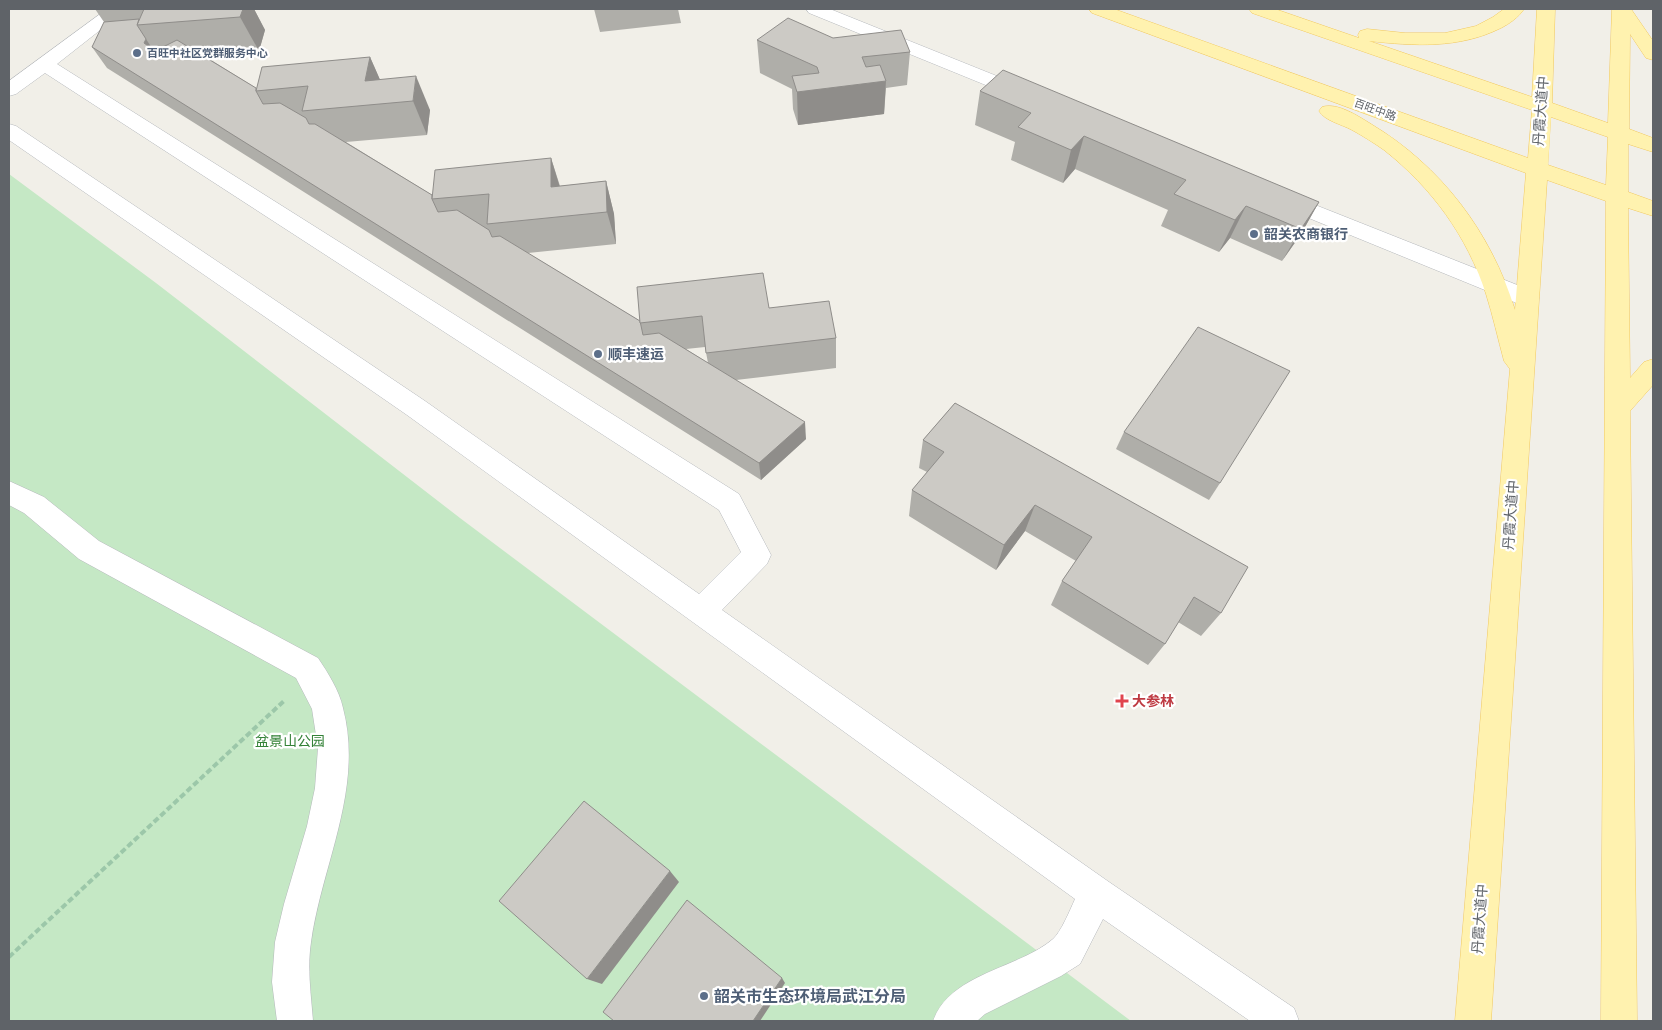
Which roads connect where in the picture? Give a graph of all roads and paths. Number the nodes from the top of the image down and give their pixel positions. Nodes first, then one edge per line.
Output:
1 (118, 9) edge
2 (815, 9) edge
3 (1098, 9) edge
4 (1258, 9) edge
5 (1515, 9) edge
6 (1546, 9) edge
7 (1622, 9) edge
8 (1294, 21) junction
9 (1202, 47) junction
10 (1653, 54) edge
11 (44, 64) junction
12 (9, 90) edge
13 (1045, 102) edge
14 (1542, 106) junction
15 (9, 131) edge
16 (1619, 133) junction
17 (1653, 145) edge
18 (1537, 169) junction
19 (1265, 192) edge
20 (1617, 196) junction
21 (1653, 209) edge
22 (1495, 285) junction
23 (1527, 298) junction
24 (1653, 368) edge
25 (1521, 379) junction
26 (1618, 408) junction
27 (9, 492) edge
28 (702, 611) junction
29 (311, 676) junction
30 (1097, 894) junction
31 (9, 957) edge
32 (295, 1021) edge
33 (951, 1021) edge
34 (1281, 1021) edge
35 (1473, 1021) edge
36 (1619, 1021) edge

1 - 11 street
2 - 13 street
3 - 9 main road, 百旺中路
4 - 8 main road
5 - 8 main road
6 - 14 main road, 丹霞大道中
7 - 10 main road
7 - 16 main road
8 - 14 main road
9 - 18 main road, 百旺中路
9 - 22 main road
11 - 12 street
11 - 28 street
14 - 16 main road
14 - 18 main road, 丹霞大道中
15 - 28 street
16 - 17 main road
16 - 20 main road
18 - 20 main road, 百旺中路
18 - 23 main road, 丹霞大道中
19 - 22 street
20 - 21 main road, 百旺中路
20 - 26 main road
22 - 23 street
22 - 25 main road
23 - 25 main road, 丹霞大道中
24 - 26 main road
25 - 35 main road, 丹霞大道中
26 - 36 main road
27 - 29 street
28 - 30 street
29 - 31 path
29 - 32 street
30 - 33 street
30 - 34 street

